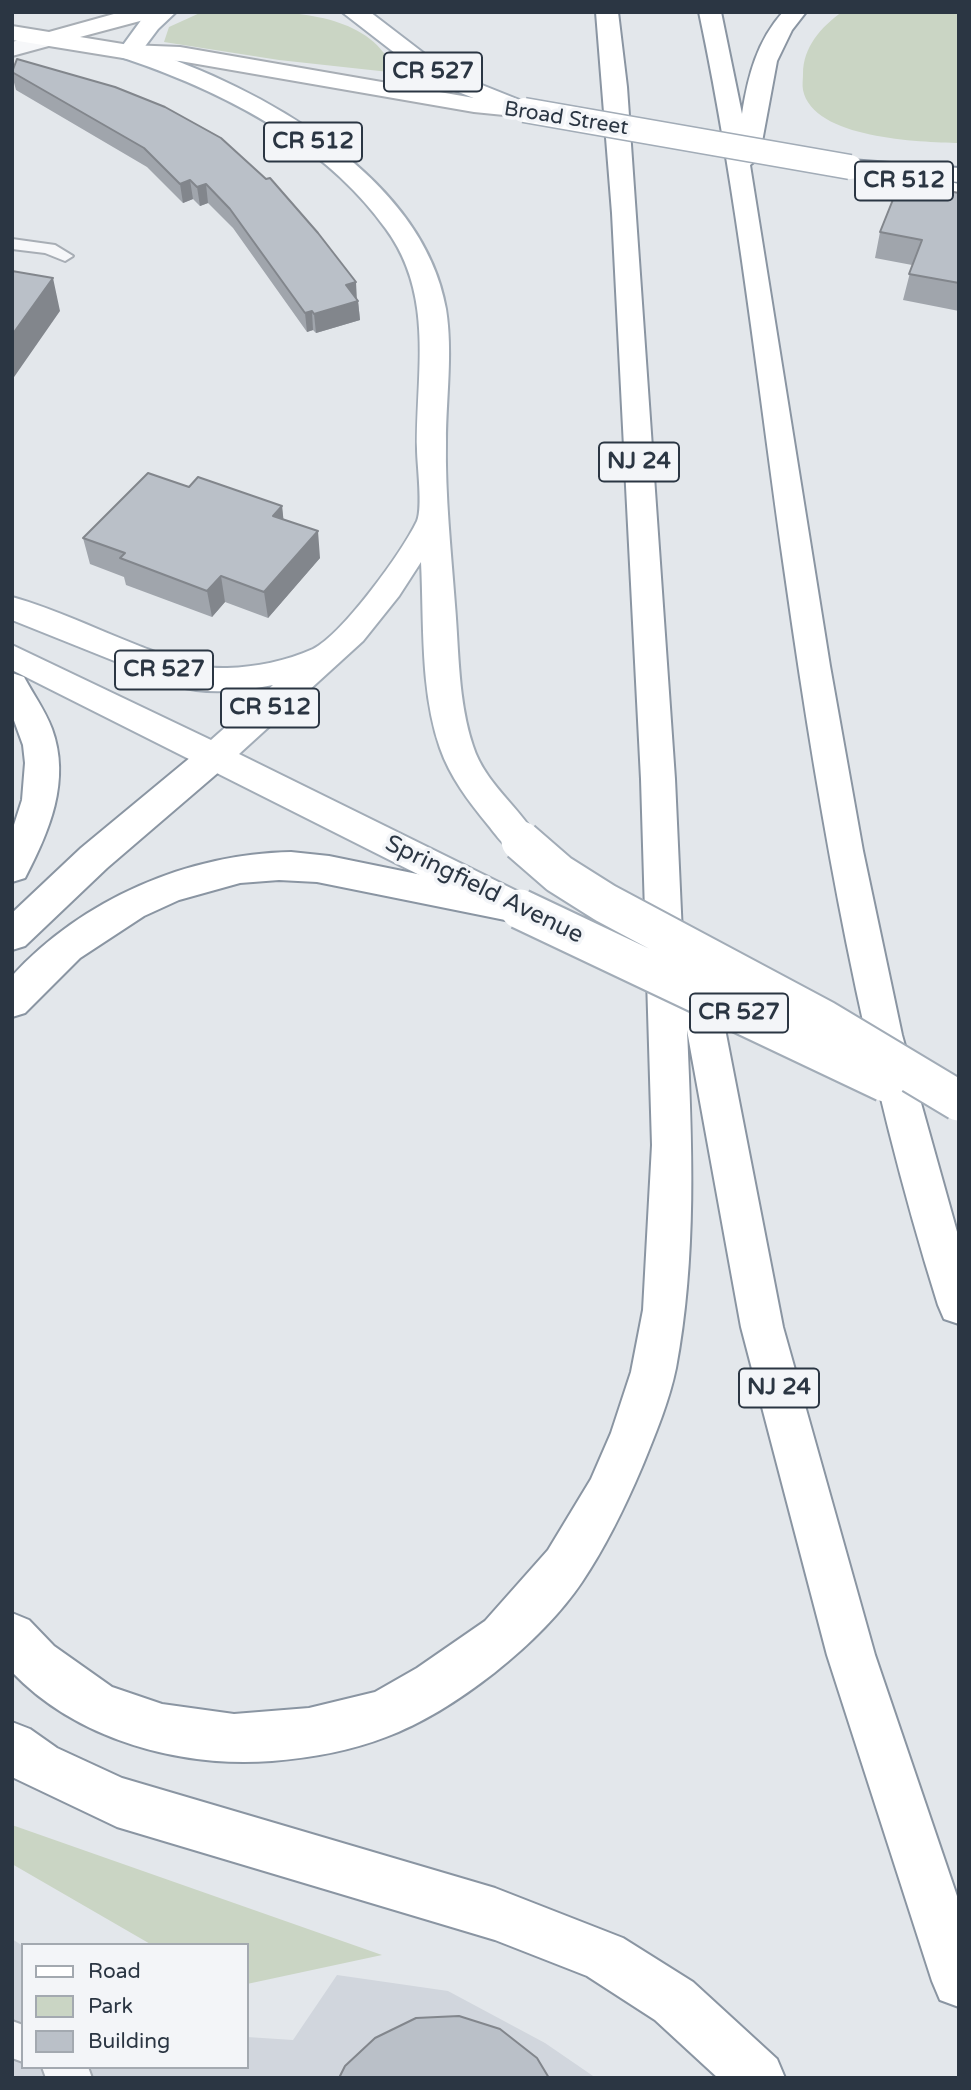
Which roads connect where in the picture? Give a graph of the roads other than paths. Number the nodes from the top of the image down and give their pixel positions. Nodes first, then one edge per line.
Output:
1 (147, 12) edge
2 (165, 12) edge
3 (353, 12) edge
4 (607, 12) edge
5 (710, 12) edge
6 (795, 12) edge
7 (12, 33) edge
8 (48, 39) junction
9 (12, 50) edge
10 (129, 52) junction
11 (524, 110) junction
12 (849, 167) junction
13 (959, 174) edge
14 (742, 187) junction
15 (959, 192) edge
16 (12, 244) edge
17 (65, 256) dead end
18 (434, 518) junction
19 (12, 608) edge
20 (12, 656) edge
21 (323, 657) junction
22 (12, 685) edge
23 (215, 756) junction
24 (658, 779) junction
25 (12, 867) edge
26 (520, 909) junction
27 (12, 936) edge
28 (12, 1002) edge
29 (959, 1101) edge
30 (959, 1117) edge
31 (959, 1306) edge
32 (12, 1636) edge
33 (12, 1747) edge
34 (959, 1981) edge
35 (758, 2078) edge

1 - 8 main road
2 - 10 main road
3 - 11 main road, CR 527
4 - 24 main road, NJ 24
5 - 14 main road
6 - 14 main road
7 - 8 main road, Broad Street / CR 512
8 - 9 street
8 - 10 main road, Broad Street / CR 512
10 - 11 main road, Broad Street / CR 512
10 - 18 main road, Broad Street / CR 512
11 - 12 main road, Broad Street / CR 512, bridge
12 - 13 main road
12 - 15 main road, Broad Street / CR 512
14 - 31 main road
16 - 17 lane
18 - 21 main road, CR 512
18 - 29 main road, bridge
19 - 21 main road, CR 527
20 - 23 main road, Springfield Avenue / CR 527
21 - 23 main road, CR 512
22 - 25 main road
23 - 26 main road, Springfield Avenue / CR 527
23 - 27 main road
24 - 32 main road
24 - 34 main road, NJ 24
26 - 28 main road
26 - 30 main road, Springfield Avenue / CR 527, bridge
33 - 35 main road

